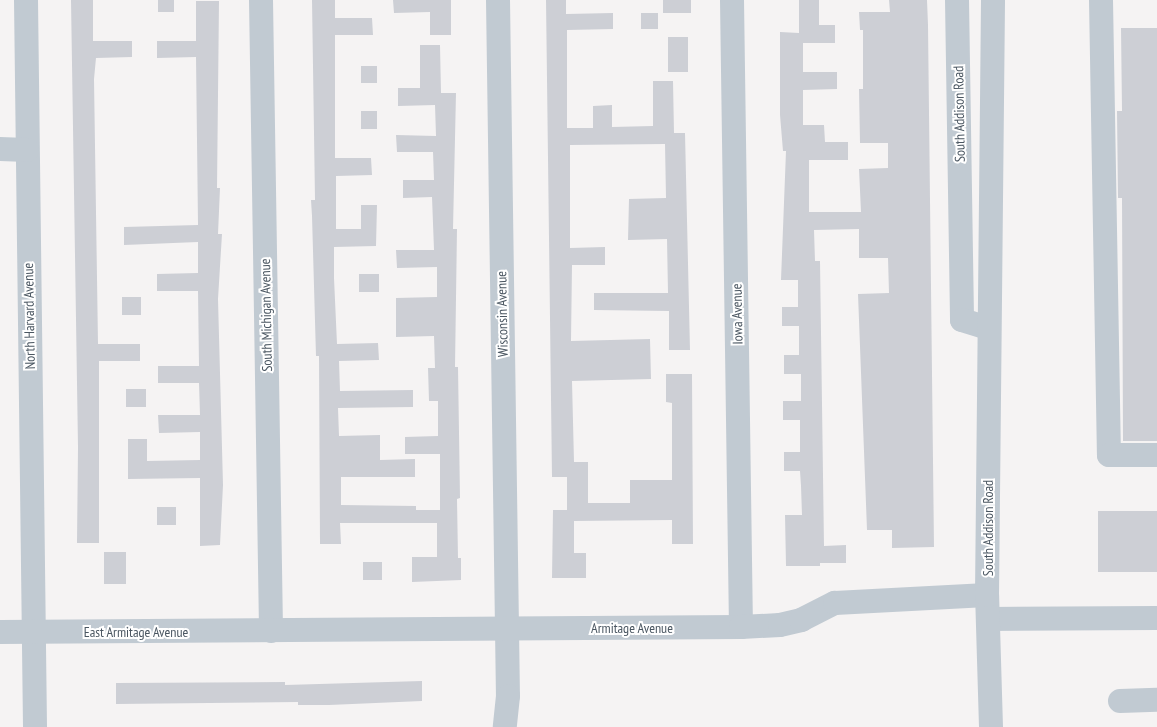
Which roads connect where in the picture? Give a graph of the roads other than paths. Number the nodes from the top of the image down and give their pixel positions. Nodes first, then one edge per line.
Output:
1 (26, 0) edge
2 (261, 0) edge
3 (498, 0) edge
4 (732, 0) edge
5 (957, 0) edge
6 (993, 0) edge
7 (1101, 0) edge
8 (0, 149) edge
9 (27, 150) junction
10 (989, 328) junction
11 (1157, 455) edge
12 (988, 595) junction
13 (1157, 618) edge
14 (988, 619) junction
15 (741, 627) junction
16 (506, 628) junction
17 (271, 631) junction
18 (0, 632) edge
19 (34, 632) junction
20 (1120, 700) dead end
21 (1157, 700) edge
22 (35, 727) edge
23 (505, 727) edge
24 (991, 727) edge

1 - 9 street, North Harvard Avenue
2 - 17 street, South Michigan Avenue
3 - 16 street, Wisconsin Avenue
4 - 15 street, Iowa Avenue
5 - 10 street, South Addison Road
6 - 10 street, South Addison Road
7 - 11 street
8 - 9 street
9 - 19 street, North Harvard Avenue
10 - 12 street, South Addison Road
12 - 14 street, South Addison Road
12 - 15 street, Armitage Avenue
13 - 14 street
14 - 24 street, South Addison Road
15 - 16 street, Armitage Avenue
16 - 17 street, Armitage Avenue
16 - 23 street, Wisconsin Avenue
17 - 19 street, East Armitage Avenue
18 - 19 street, East Armitage Avenue
19 - 22 street, North Harvard Avenue
20 - 21 street

